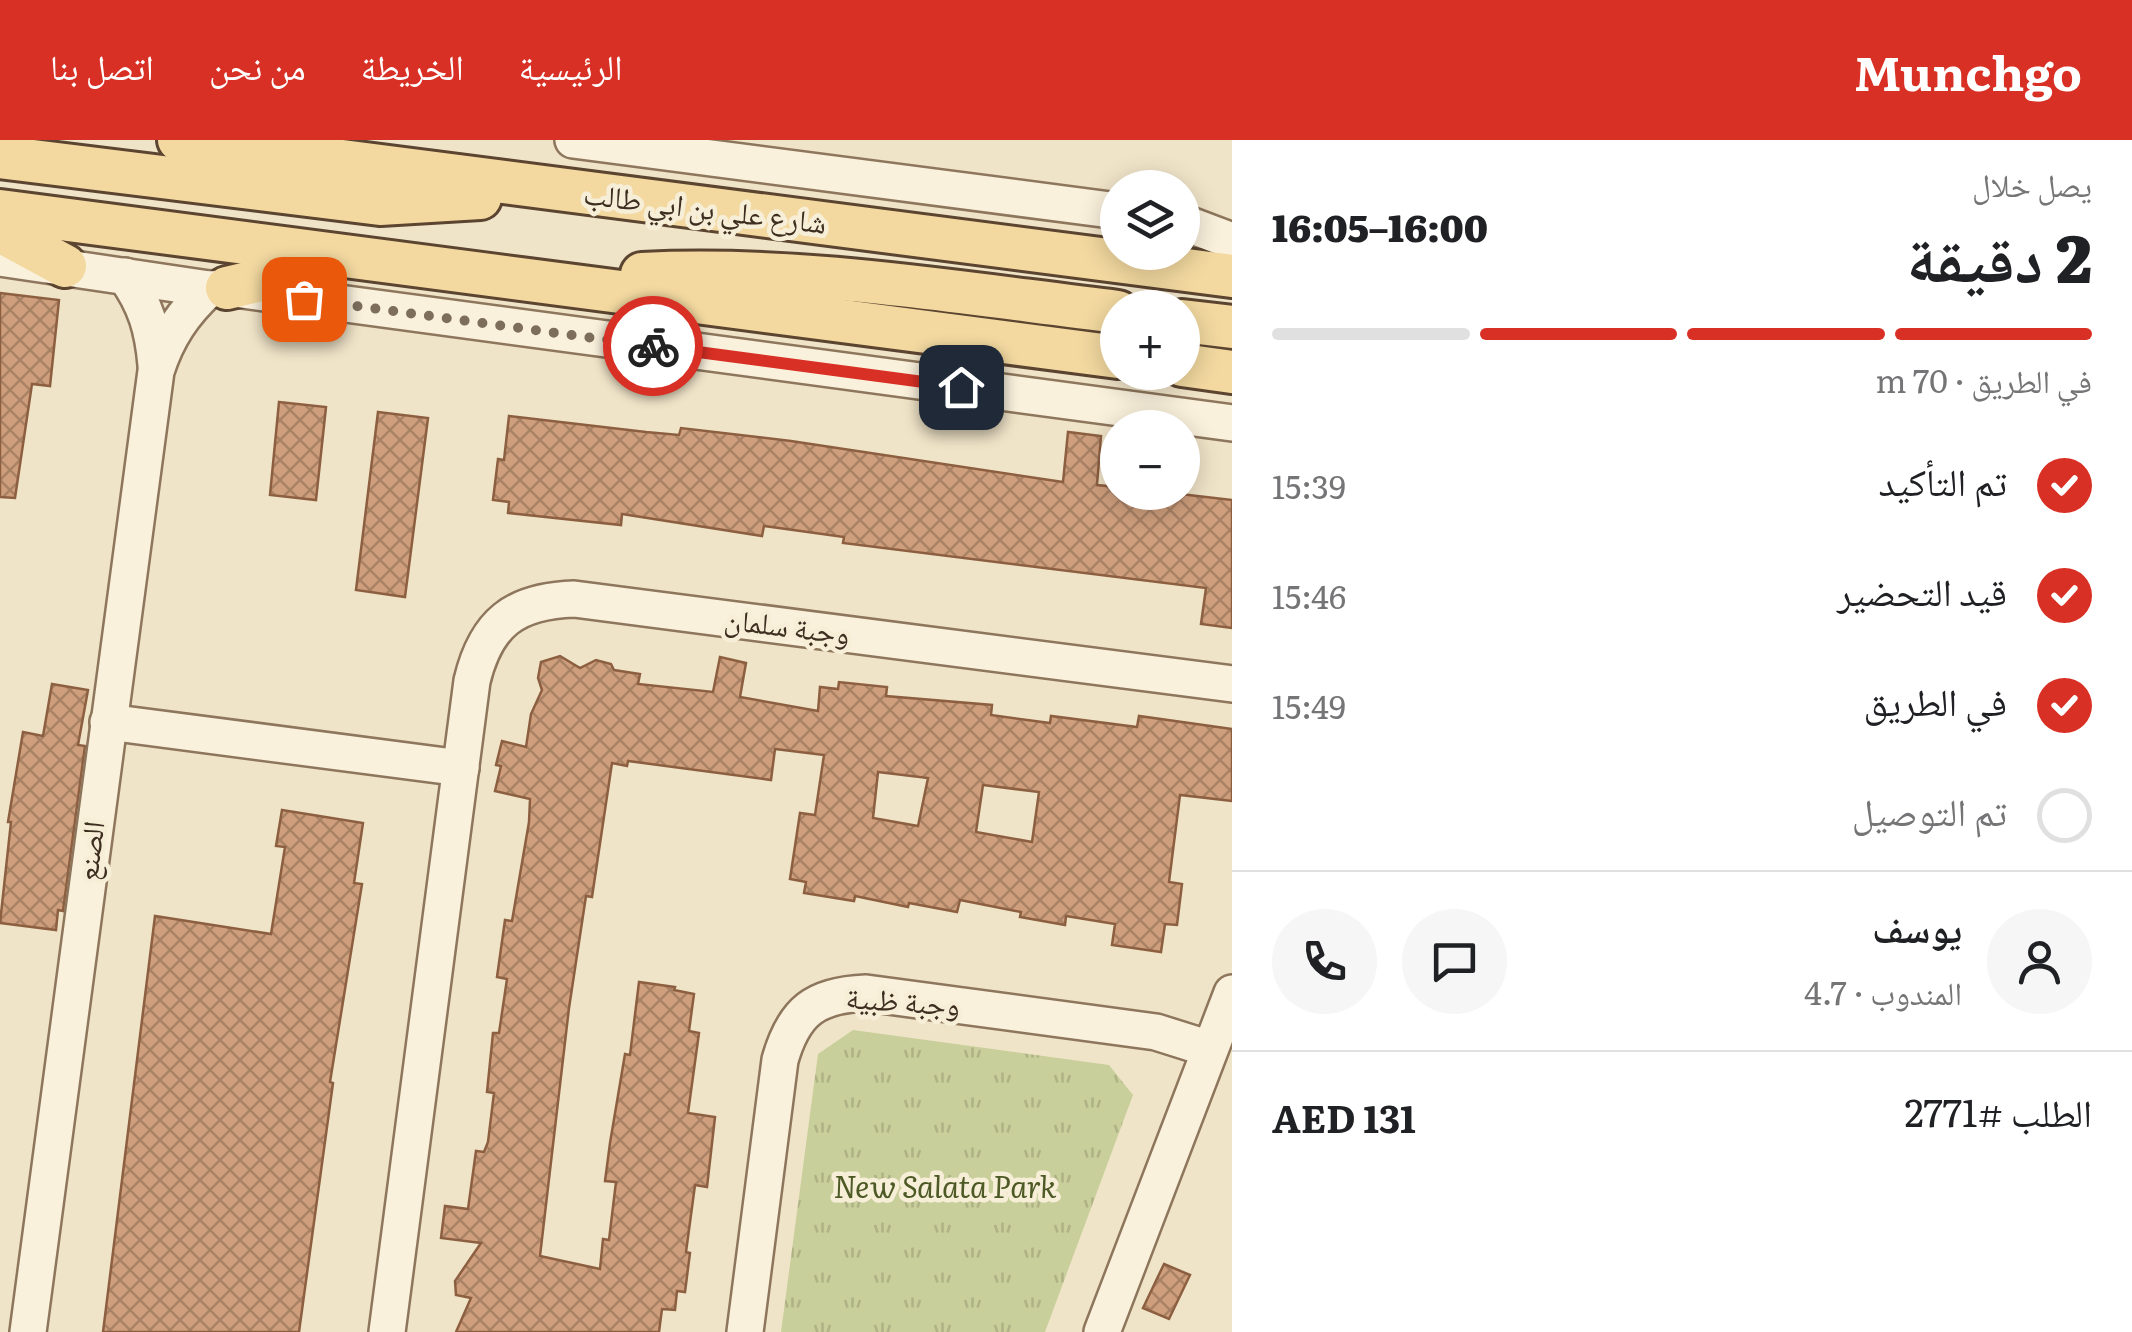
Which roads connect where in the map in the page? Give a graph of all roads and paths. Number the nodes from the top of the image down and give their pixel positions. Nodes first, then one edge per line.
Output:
1 (179, 140) edge
2 (573, 140) edge
3 (608, 142) edge
4 (0, 156) edge
5 (529, 187) junction
6 (1100, 209) edge
7 (0, 211) edge
8 (1200, 229) edge
9 (0, 231) edge
10 (1232, 241) edge
11 (337, 254) junction
12 (0, 258) edge
13 (65, 266) junction
14 (124, 276) junction
15 (1232, 276) edge
16 (526, 280) junction
17 (218, 288) junction
18 (1100, 310) edge
19 (1200, 323) edge
20 (1232, 327) edge
21 (1100, 355) edge
22 (1200, 368) edge
23 (156, 371) junction
24 (1232, 372) edge
25 (1232, 423) edge
26 (1232, 684) edge
27 (108, 722) junction
28 (461, 768) junction
29 (1232, 994) edge
30 (1210, 1049) junction
31 (28, 1332) edge
32 (387, 1332) edge
33 (744, 1332) edge
34 (1102, 1332) edge

1 - 5 main road, شارع علي بن ابي طالب
2 - 3 street, شارع علي بن ابي طالب
3 - 6 street, شارع علي بن ابي طالب
4 - 5 main road
5 - 15 main road, شارع علي بن ابي طالب
7 - 11 main road
8 - 10 street
9 - 13 main road
11 - 16 main road
11 - 17 main road
12 - 13 street
13 - 14 street
14 - 17 street
14 - 23 street, الصنع
16 - 18 main road
16 - 21 main road
17 - 23 street, الصنع
17 - 25 street
19 - 20 main road
22 - 24 main road
23 - 27 street, الصنع
26 - 28 street, وجبة سلمان
27 - 28 street
27 - 31 street, الصنع
28 - 32 street, وجبة سلمان
29 - 30 street
30 - 33 street, وجبة ظبية
30 - 34 street

